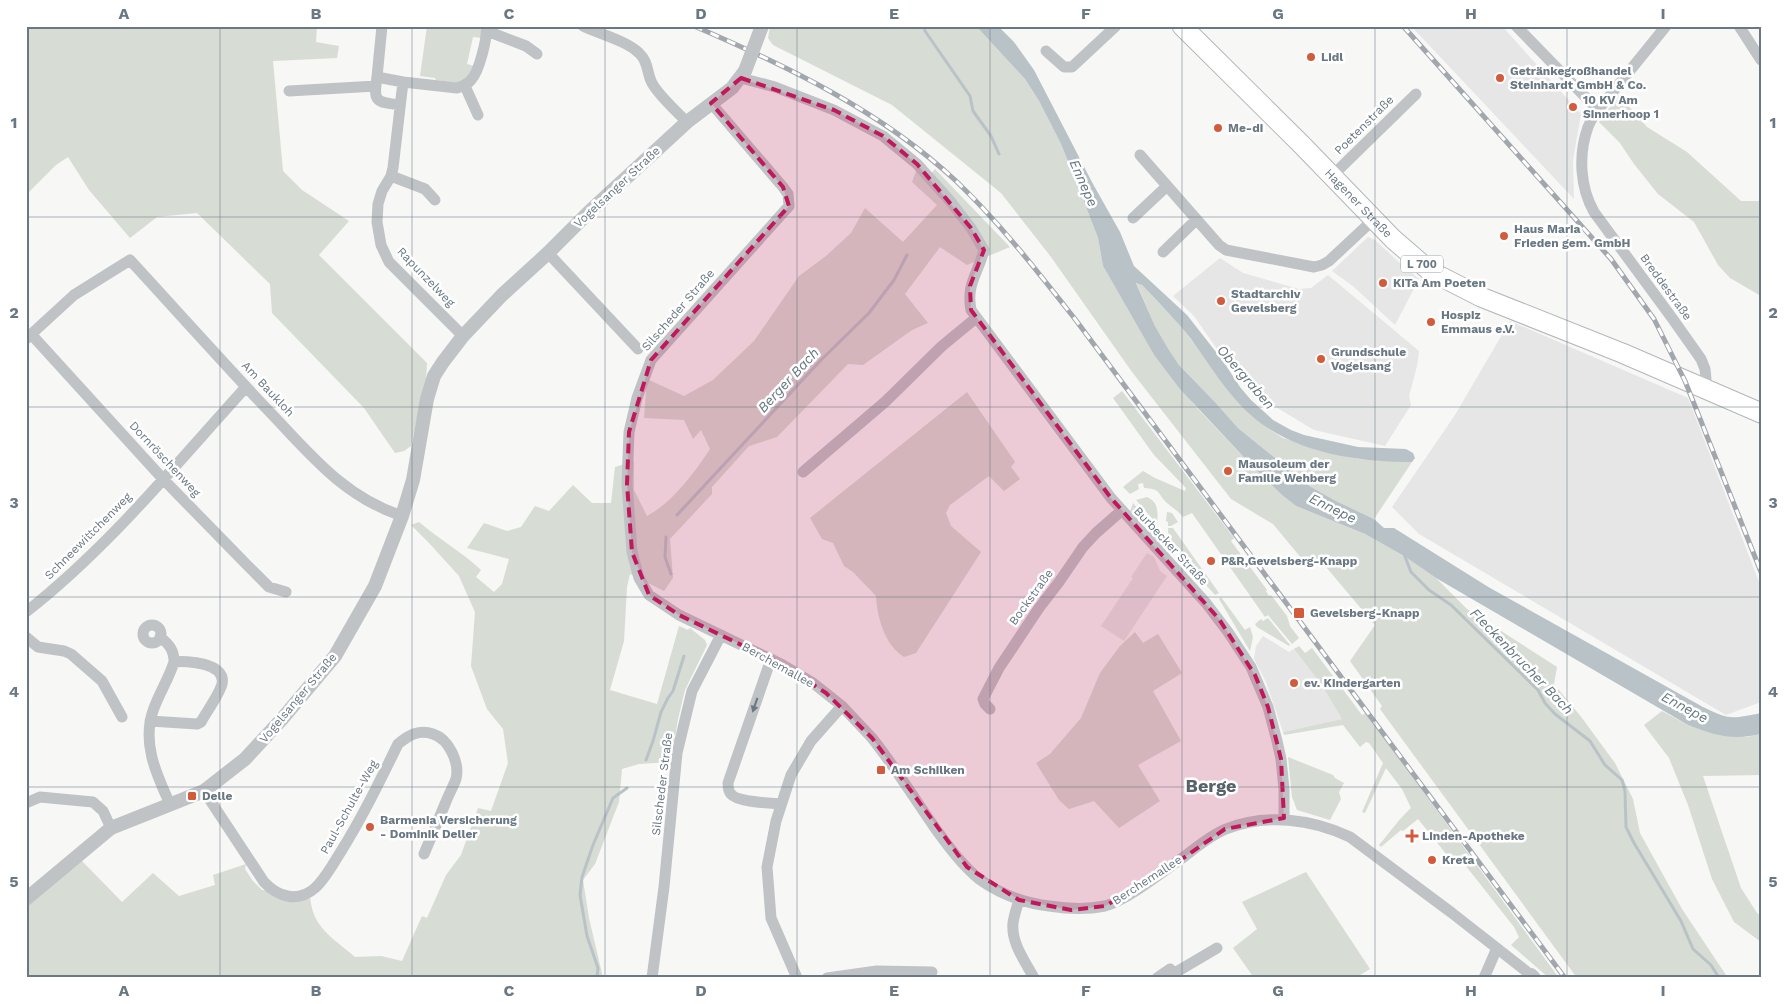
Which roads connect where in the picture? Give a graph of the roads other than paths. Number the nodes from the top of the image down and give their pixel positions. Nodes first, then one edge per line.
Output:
1 (382, 26) edge
2 (583, 26) edge
3 (762, 26) edge
4 (1116, 26) edge
5 (1182, 26) edge
6 (1516, 26) edge
7 (1666, 26) edge
8 (1739, 26) edge
9 (486, 29) edge
10 (1046, 51) dead end
11 (537, 54) dead end
12 (1761, 60) edge
13 (743, 75) junction
14 (376, 82) junction
15 (403, 82) junction
16 (465, 86) junction
17 (289, 91) dead end
18 (1416, 94) dead end
19 (711, 103) junction
20 (400, 105) junction
21 (1598, 110) junction
22 (478, 115) dead end
23 (687, 122) junction
24 (1140, 155) dead end
25 (391, 176) junction
26 (1332, 176) junction
27 (1167, 186) junction
28 (435, 200) dead end
29 (1133, 218) dead end
30 (1374, 219) junction
31 (1196, 220) junction
32 (1163, 252) dead end
33 (548, 253) junction
34 (976, 318) junction
35 (464, 336) junction
36 (29, 337) edge
37 (638, 349) dead end
38 (246, 387) junction
39 (1702, 388) junction
40 (1761, 413) edge
41 (803, 472) dead end
42 (163, 479) junction
43 (1121, 511) junction
44 (402, 516) junction
45 (286, 592) dead end
46 (26, 612) edge
47 (721, 634) junction
48 (26, 637) edge
49 (160, 637) dead end
50 (771, 659) junction
51 (174, 662) junction
52 (842, 706) junction
53 (990, 709) dead end
54 (122, 717) dead end
55 (150, 721) junction
56 (204, 791) junction
57 (26, 803) edge
58 (170, 804) junction
59 (781, 804) junction
60 (1284, 818) junction
61 (112, 828) junction
62 (424, 854) dead end
63 (26, 898) edge
64 (1019, 900) junction
65 (1216, 948) dead end
66 (1497, 948) junction
67 (932, 972) dead end
68 (1174, 976) edge
69 (1533, 976) edge
70 (652, 978) edge
71 (797, 978) edge
72 (827, 978) edge
73 (1034, 978) edge
74 (1157, 978) edge
75 (1484, 978) edge

1 - 14 street
2 - 23 street
3 - 13 street, Vogelsanger Straße, bridge
4 - 10 street
5 - 26 main road, Hagener Straße / L 700
6 - 21 street
7 - 21 street, Breddestraße
8 - 12 street
9 - 11 street
9 - 16 street
13 - 19 street, Vogelsanger Straße
13 - 34 street, Burbecker Straße
14 - 15 street
14 - 17 street
14 - 20 street
15 - 16 street
15 - 20 street, Rapunzelweg
16 - 22 street
18 - 26 street, Poetenstraße
19 - 23 street, Vogelsanger Straße
19 - 47 street, Silscheder Straße
20 - 25 street, Rapunzelweg
21 - 39 street, Breddestraße
23 - 33 street, Vogelsanger Straße
24 - 27 street
25 - 28 street
25 - 35 street, Rapunzelweg
26 - 30 main road, Hagener Straße / L 700
27 - 29 street
27 - 31 street
30 - 31 street
30 - 39 main road, Hagener Straße / L 700
31 - 32 street
33 - 35 street, Vogelsanger Straße
33 - 37 street
34 - 41 street
34 - 43 street, Burbecker Straße
35 - 44 street, Vogelsanger Straße
36 - 38 street, Am Baukloh
36 - 42 street, Dornröschenweg
38 - 42 street, Schneewittchenweg
38 - 44 street, Am Baukloh
39 - 40 main road, Hagener Straße / L 700
42 - 45 street, Dornröschenweg
42 - 46 street, Schneewittchenweg
43 - 53 street, Bockstraße
43 - 60 street, Burbecker Straße
44 - 56 street, Vogelsanger Straße
47 - 50 street, Berchemallee
47 - 70 street, Silscheder Straße
48 - 54 street
49 - 51 street
50 - 52 street, Berchemallee
50 -> 59 street
51 - 55 street
51 - 55 street
52 - 59 street
52 - 64 street, Berchemallee
55 - 58 street
56 - 58 street, Vogelsanger Straße
56 - 62 street, Paul-Schulte-Weg
57 - 61 street
58 - 61 street, Vogelsanger Straße
59 - 71 street
60 - 64 street, Berchemallee
60 - 66 street, Berchemallee
61 - 63 street, Vogelsanger Straße
64 - 73 street
65 - 68 street
66 - 69 street, Berchemallee
66 - 75 street
67 - 72 street
68 - 74 street

